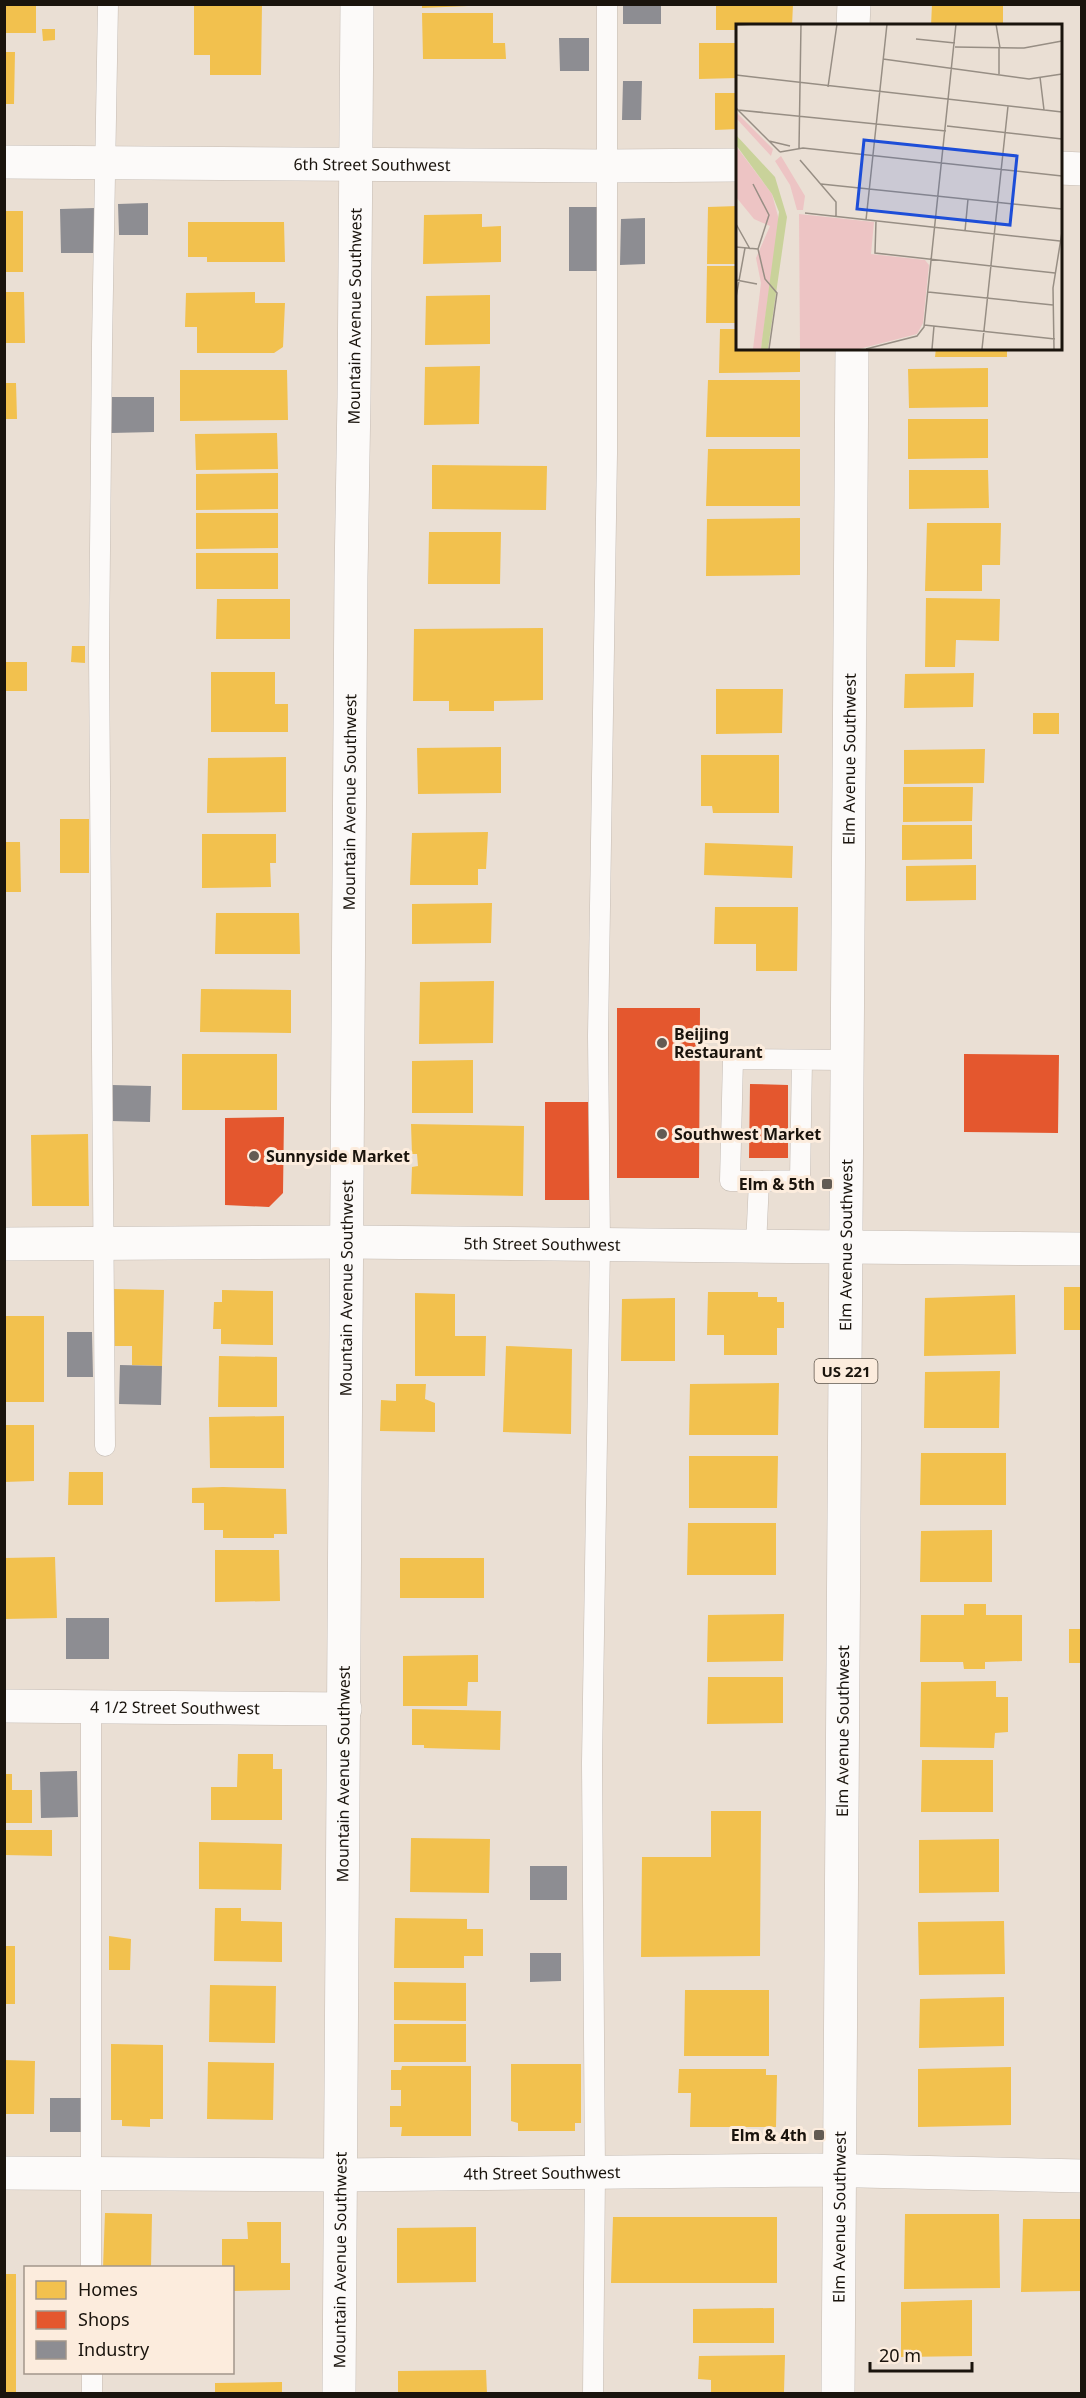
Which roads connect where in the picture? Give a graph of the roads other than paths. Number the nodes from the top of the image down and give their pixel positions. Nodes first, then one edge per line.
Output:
1 (108, 4) edge
2 (357, 4) edge
3 (607, 4) edge
4 (854, 4) edge
5 (854, 24) edge
6 (4, 162) edge
7 (106, 162) junction
8 (355, 165) junction
9 (736, 165) edge
10 (607, 166) junction
11 (1062, 168) edge
12 (1082, 169) edge
13 (852, 350) edge
14 (802, 1060) junction
15 (848, 1060) junction
16 (759, 1181) junction
17 (348, 1242) junction
18 (102, 1243) junction
19 (4, 1244) edge
20 (600, 1244) junction
21 (756, 1246) junction
22 (847, 1246) junction
23 (1082, 1250) edge
24 (105, 1446) dead end
25 (4, 1706) edge
26 (92, 1706) junction
27 (345, 1709) junction
28 (841, 2170) junction
29 (595, 2172) junction
30 (4, 2173) edge
31 (90, 2173) junction
32 (341, 2175) junction
33 (1082, 2176) edge
34 (91, 2266) edge
35 (92, 2374) edge
36 (92, 2394) edge
37 (339, 2394) edge
38 (593, 2394) edge
39 (838, 2394) edge

1 - 7 lane
2 - 8 street, Mountain Avenue Southwest
3 - 10 lane
4 - 5 street
6 - 7 street, 6th Street Southwest
7 - 8 street, 6th Street Southwest
7 - 18 lane
8 - 10 street, 6th Street Southwest
8 - 17 street, Mountain Avenue Southwest
9 - 10 street, 6th Street Southwest
10 - 20 lane
11 - 12 street
13 - 15 street, Elm Avenue Southwest / US 221
14 - 15 lane
14 - 16 lane
14 - 16 lane
15 - 22 street, Elm Avenue Southwest / US 221
16 - 21 lane
17 - 18 street, 5th Street Southwest
17 - 20 street, 5th Street Southwest
17 - 27 street, Mountain Avenue Southwest
18 - 19 street, 5th Street Southwest
18 - 24 lane
20 - 21 street, 5th Street Southwest
20 - 29 lane
21 - 22 street, 5th Street Southwest
22 - 23 street, 5th Street Southwest
22 - 28 street, Elm Avenue Southwest / US 221
25 - 26 street, 4 1/2 Street Southwest
26 - 27 street, 4 1/2 Street Southwest
26 - 31 lane
27 - 32 street, Mountain Avenue Southwest
28 - 29 street, 4th Street Southwest
28 - 33 street, 4th Street Southwest
28 - 39 street, Elm Avenue Southwest / US 221
29 - 32 street, 4th Street Southwest
29 - 38 lane
30 - 31 street, 4th Street Southwest
31 - 32 street, 4th Street Southwest
31 - 34 lane
32 - 37 street, Mountain Avenue Southwest
35 - 36 lane

